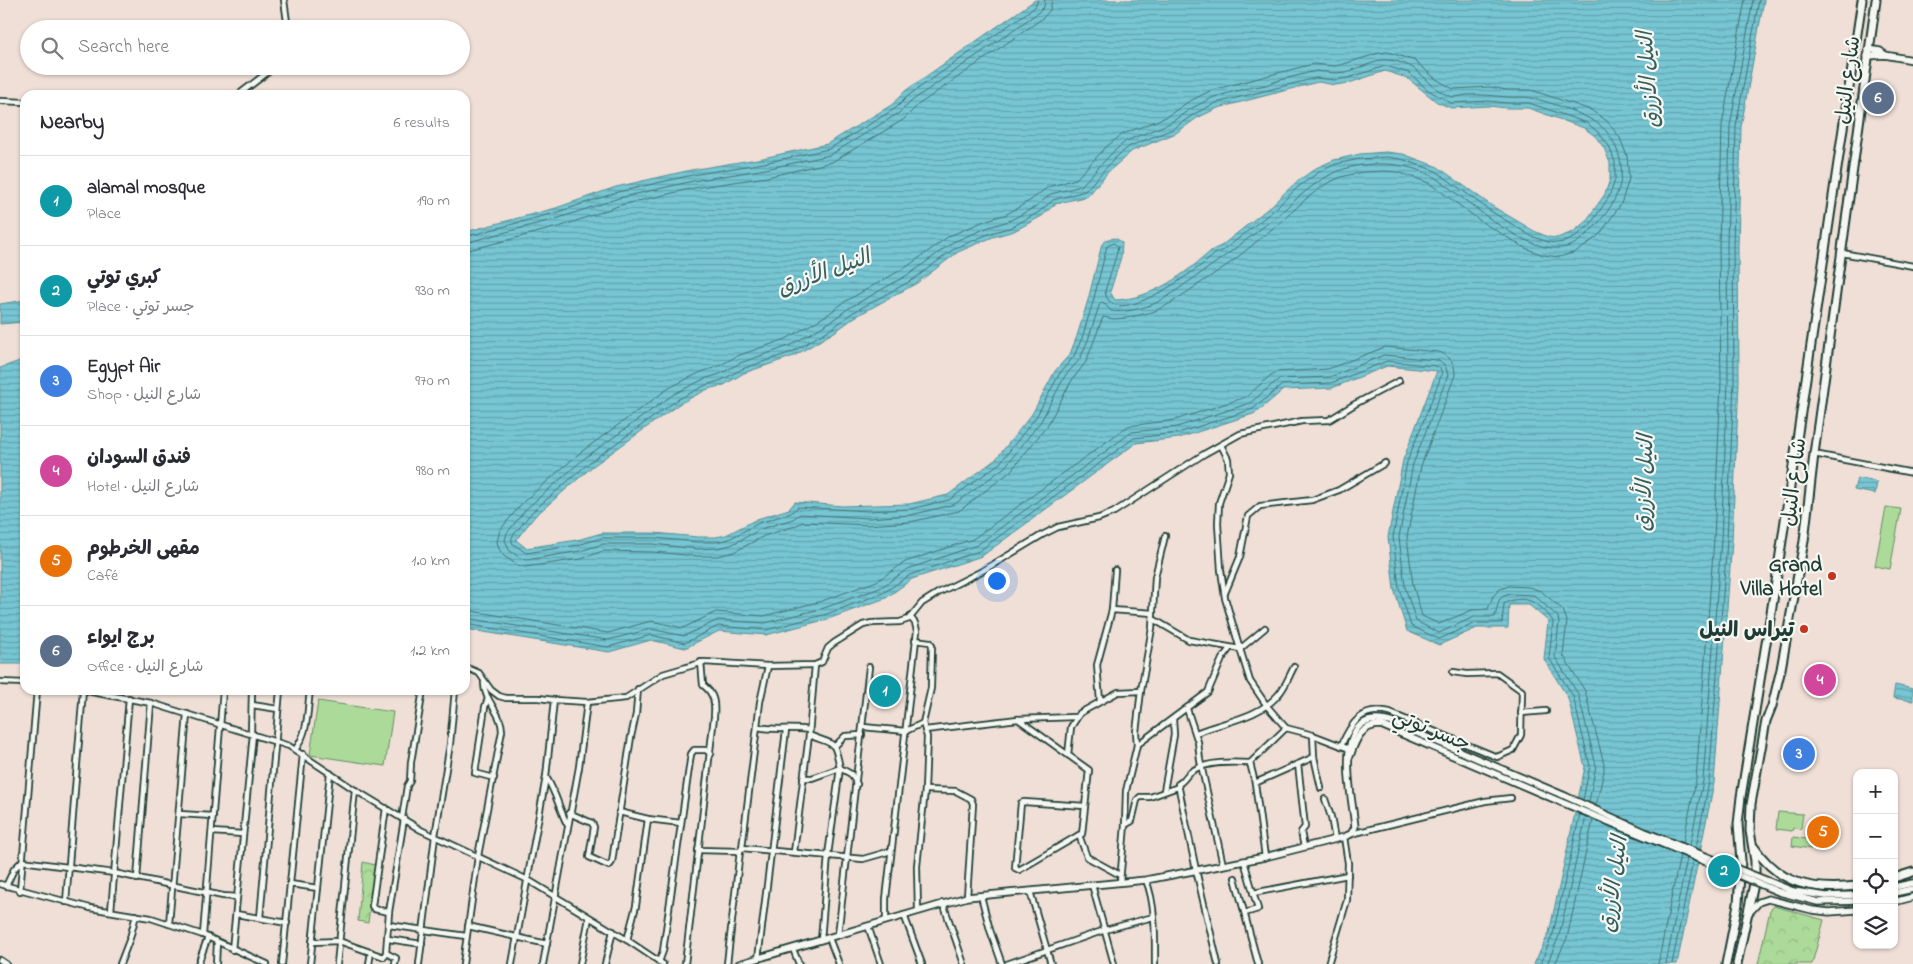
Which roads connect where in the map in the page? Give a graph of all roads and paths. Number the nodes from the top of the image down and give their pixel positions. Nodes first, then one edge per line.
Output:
1 (284, 0) edge
2 (1862, 0) edge
3 (1876, 0) edge
4 (287, 20) edge
5 (1868, 52) junction
6 (1913, 60) edge
7 (264, 75) edge
8 (245, 90) edge
9 (0, 101) edge
10 (20, 102) edge
11 (1842, 253) junction
12 (1913, 266) edge
13 (1399, 381) dead end
14 (1221, 445) junction
15 (1814, 454) junction
16 (1385, 463) dead end
17 (1913, 473) edge
18 (1165, 536) dead end
19 (1115, 570) dead end
20 (1225, 594) junction
21 (1112, 610) junction
22 (1153, 616) junction
23 (910, 618) junction
24 (1265, 628) dead end
25 (916, 640) junction
26 (1230, 648) junction
27 (1240, 649) junction
28 (701, 662) junction
29 (815, 665) junction
30 (768, 666) junction
31 (470, 668) edge
32 (870, 668) dead end
33 (1294, 668) dead end
34 (1453, 672) dead end
35 (0, 682) edge
36 (484, 682) junction
37 (20, 683) edge
38 (638, 689) junction
39 (1141, 691) junction
40 (37, 695) edge
41 (82, 695) edge
42 (111, 695) edge
43 (223, 695) edge
44 (252, 695) edge
45 (279, 695) edge
46 (310, 695) edge
47 (422, 695) edge
48 (455, 695) edge
49 (129, 698) junction
50 (488, 698) junction
51 (554, 700) junction
52 (1100, 701) junction
53 (587, 702) junction
54 (151, 703) junction
55 (252, 705) junction
56 (1267, 706) junction
57 (1187, 708) junction
58 (278, 709) junction
59 (1546, 711) dead end
60 (1522, 713) junction
61 (187, 714) junction
62 (1076, 717) junction
63 (1018, 719) junction
64 (1173, 719) junction
65 (924, 723) junction
66 (221, 724) junction
67 (758, 727) junction
68 (863, 727) junction
69 (1395, 727) junction
70 (1286, 728) junction
71 (786, 730) junction
72 (925, 730) junction
73 (906, 731) junction
74 (809, 732) junction
75 (252, 733) junction
76 (1196, 733) junction
77 (862, 735) junction
78 (1314, 735) junction
79 (276, 742) junction
80 (1137, 745) junction
81 (835, 746) junction
82 (1342, 746) junction
83 (296, 750) junction
84 (1350, 750) junction
85 (303, 754) junction
86 (711, 754) junction
87 (1068, 755) junction
88 (1314, 757) junction
89 (1250, 763) junction
90 (1298, 764) junction
91 (1202, 766) junction
92 (840, 768) junction
93 (330, 773) junction
94 (546, 777) junction
95 (494, 778) junction
96 (803, 778) junction
97 (1255, 783) junction
98 (857, 784) junction
99 (1178, 787) junction
100 (1321, 788) dead end
101 (354, 790) junction
102 (925, 790) junction
103 (1164, 791) junction
104 (1511, 798) dead end
105 (1325, 799) dead end
106 (1085, 806) junction
107 (386, 808) junction
108 (620, 812) junction
109 (570, 813) junction
110 (179, 814) junction
111 (213, 816) junction
112 (403, 818) junction
113 (648, 819) junction
114 (681, 823) junction
115 (568, 824) junction
116 (1125, 825) junction
117 (212, 832) junction
118 (243, 834) junction
119 (1351, 834) junction
120 (1078, 835) junction
121 (435, 836) junction
122 (1344, 837) junction
123 (1335, 839) junction
124 (1752, 843) junction
125 (1304, 847) junction
126 (741, 849) junction
127 (698, 850) junction
128 (772, 850) junction
129 (891, 851) junction
130 (794, 852) junction
131 (828, 855) junction
132 (478, 856) junction
133 (1265, 857) junction
134 (848, 858) junction
135 (22, 861) junction
136 (1244, 861) junction
137 (1223, 865) junction
138 (69, 866) junction
139 (1196, 870) junction
140 (1913, 872) edge
141 (114, 873) junction
142 (1120, 875) junction
143 (1348, 875) junction
144 (1898, 877) edge
145 (137, 878) junction
146 (1235, 878) dead end
147 (528, 880) junction
148 (1146, 880) junction
149 (1120, 882) junction
150 (1913, 883) edge
151 (0, 884) edge
152 (173, 884) junction
153 (290, 884) junction
154 (1092, 885) junction
155 (6, 886) junction
156 (1853, 886) edge
157 (1898, 886) edge
158 (318, 888) junction
159 (1913, 889) edge
160 (20, 891) junction
161 (1030, 891) junction
162 (207, 892) junction
163 (1898, 892) edge
164 (1253, 893) junction
165 (1853, 895) edge
166 (555, 896) junction
167 (981, 896) junction
168 (237, 897) junction
169 (967, 897) junction
170 (1913, 897) edge
171 (1853, 901) edge
172 (1898, 901) edge
173 (66, 902) junction
174 (943, 903) junction
175 (918, 910) junction
176 (111, 911) junction
177 (1853, 911) edge
178 (389, 912) junction
179 (1244, 913) junction
180 (236, 914) junction
181 (904, 914) junction
182 (1748, 914) junction
183 (136, 915) junction
184 (1153, 917) junction
185 (260, 918) junction
186 (590, 918) junction
187 (886, 920) junction
188 (286, 923) junction
189 (170, 924) junction
190 (389, 926) junction
191 (468, 926) junction
192 (868, 926) junction
193 (424, 930) junction
194 (1105, 930) junction
195 (613, 931) junction
196 (838, 935) junction
197 (205, 936) junction
198 (466, 936) junction
199 (517, 937) junction
200 (829, 938) junction
201 (388, 939) junction
202 (627, 940) junction
203 (821, 940) junction
204 (339, 941) junction
205 (217, 942) junction
206 (312, 942) junction
207 (422, 944) junction
208 (546, 944) junction
209 (794, 949) junction
210 (232, 950) junction
211 (1046, 951) junction
212 (371, 952) junction
213 (386, 953) junction
214 (758, 959) junction
215 (0, 960) edge
216 (254, 961) edge
217 (661, 963) edge
218 (6, 964) edge
219 (120, 964) edge
220 (198, 964) edge
221 (216, 964) edge
222 (267, 964) edge
223 (282, 964) edge
224 (310, 964) edge
225 (337, 964) edge
226 (369, 964) edge
227 (395, 964) edge
228 (419, 964) edge
229 (463, 964) edge
230 (512, 964) edge
231 (543, 964) edge
232 (580, 964) edge
233 (605, 964) edge
234 (685, 964) edge
235 (727, 964) edge
236 (741, 964) edge
237 (799, 964) edge
238 (839, 964) edge
239 (881, 964) edge
240 (922, 964) edge
241 (964, 964) edge
242 (1002, 964) edge
243 (1008, 964) edge
244 (1051, 964) edge
245 (1114, 964) edge
246 (1155, 964) edge
247 (1218, 964) edge
248 (1258, 964) edge
249 (1328, 964) edge
250 (1726, 964) edge
251 (1737, 964) edge

1 - 4 street
2 - 250 main road, شارع النيل
3 - 5 main road, شارع النيل
5 - 6 street
5 - 11 main road, شارع النيل
7 - 8 street
9 - 10 street
11 - 12 street
11 - 15 main road, شارع النيل
13 - 14 street
14 - 20 street
14 - 23 street
15 - 17 street
15 - 124 main road, شارع النيل
16 - 20 street
18 - 22 street
19 - 21 street
20 - 27 street
21 - 22 street
21 - 52 street
22 - 26 street
22 - 39 street
23 - 25 street
23 - 29 street
24 - 27 street
25 - 65 street
25 - 73 street
26 - 27 street
26 - 57 street
27 - 56 street
28 - 30 street
28 - 38 street
28 - 86 street
29 - 30 street
29 - 74 street
30 - 67 street
31 - 36 street
32 - 68 street
33 - 56 street
34 - 60 street
35 - 37 street
36 - 50 street
36 - 51 street
38 - 53 street
38 - 108 street
39 - 52 street
39 - 80 street
40 - 135 street
41 - 138 street
42 - 49 street
43 - 66 street
44 - 55 street
45 - 58 street
46 - 83 street
47 - 112 street
48 - 121 street
49 - 54 street
49 - 141 street
50 - 95 street
50 - 95 street
51 - 53 street
51 - 94 street
52 - 62 street
53 - 109 street
54 - 61 street
54 - 145 street
55 - 58 street
55 - 75 street
56 - 70 street
56 - 76 street
57 - 64 street
57 - 76 street
58 - 79 street
59 - 60 street
60 - 82 street
61 - 66 street
61 - 110 street
62 - 63 street
62 - 87 street
63 - 72 street
63 - 87 street
64 - 80 street
64 - 103 street
65 - 72 street
65 - 73 street
66 - 75 street
66 - 111 street
67 - 71 street
67 - 126 street
68 - 73 street
68 - 77 street
69 - 84 street, جسر توتي
69 - 165 street, جسر توتي, bridge
69 - 171 street, جسر توتي, bridge
70 - 78 street
70 - 89 street
71 - 74 street
71 - 128 street
72 - 102 street
73 - 129 street
74 - 81 street
74 - 96 street
75 - 79 street
75 - 118 street
76 - 91 street
77 - 81 street
77 - 98 street
78 - 82 street
78 - 88 street
79 - 83 street
79 - 185 street
80 - 116 street
81 - 92 street
82 - 84 street
83 - 85 street
84 - 119 street
85 - 93 street
85 - 153 street
86 - 114 street
86 - 127 street
87 - 106 street
88 - 90 street
88 - 100 street
89 - 91 street
89 - 97 street
90 - 97 street
90 - 125 street
91 - 99 street
91 - 137 street
92 - 96 street
92 - 98 street
92 - 131 street
93 - 101 street
93 - 158 street
94 - 115 street
94 - 147 street
95 - 132 street
96 - 130 street
97 - 133 street
98 - 134 street
99 - 103 street
99 - 139 street
101 - 107 street
101 - 204 street
102 - 169 street
102 - 175 street
103 - 116 street
104 - 119 street
105 - 123 street
106 - 120 street
106 - 120 street
107 - 112 street
107 - 178 street
108 - 109 street
108 - 113 street
109 - 115 street
110 - 111 street
110 - 152 street
111 - 117 street
112 - 121 street
112 - 178 street
113 - 114 street
113 - 202 street
114 - 217 street
115 - 166 street
116 - 142 street
117 - 118 street
117 - 162 street
118 - 168 street
119 - 122 street
120 - 142 street
121 - 132 street
121 - 193 street
122 - 123 street
122 - 143 street
123 - 125 street
124 - 156 main road
124 - 182 main road, شارع النيل
125 - 133 street
126 - 127 street
126 - 128 street
126 - 235 street
127 - 234 street
128 - 130 street
128 - 214 street
129 - 134 street
129 - 187 street
130 - 131 street
131 - 134 street
131 - 203 street
132 - 147 street
132 - 191 street
133 - 136 street
134 - 196 street
135 - 138 street
135 - 155 street
135 - 160 street
136 - 137 street
136 - 164 street
137 - 139 street
138 - 141 street
138 - 173 street
139 - 148 street
139 - 247 street
140 - 144 main road
141 - 145 street
141 - 176 street
142 - 149 street
143 - 164 street
143 - 249 street
145 - 152 street
146 - 179 street
147 - 166 street
147 - 199 street
148 - 149 street
148 - 184 street
149 - 154 street
150 - 157 street
151 - 155 street
152 - 162 street
152 - 189 street
153 - 158 street
153 - 188 street
154 - 161 street
154 - 194 street
155 - 160 street
158 - 206 street
159 - 163 street
160 - 173 street
161 - 167 street
161 - 211 street
162 - 168 street
162 - 197 street
164 - 179 street
166 - 186 street
166 - 208 street
167 - 169 street
167 - 242 street
168 - 180 street
169 - 174 street
170 - 172 street
173 - 176 street
174 - 175 street
174 - 241 street
175 - 181 street
176 - 183 street
177 - 182 street
178 - 190 street
179 - 248 street
180 - 185 street
180 - 210 street
181 - 187 street
181 - 240 street
182 - 251 main road, شارع النيل
183 - 189 street
183 - 219 street
184 - 194 street
184 - 246 street
185 - 188 street
186 - 195 street
186 - 232 street
187 - 192 street
188 - 223 street
189 - 197 street
190 - 193 street
190 - 201 street
191 - 198 street
191 - 199 street
192 - 196 street
192 - 239 street
193 - 198 street
193 - 207 street
194 - 211 street
194 - 245 street
195 - 202 street
195 - 233 street
196 - 200 street
197 - 205 street
197 - 220 street
198 - 229 street
199 - 208 street
199 - 230 street
200 - 203 street
200 - 238 street
201 - 207 street
201 - 213 street
202 - 217 street
203 - 209 street
204 - 206 street
204 - 212 street
204 - 225 street
205 - 210 street
205 - 221 street
206 - 224 street
207 - 228 street
208 - 231 street
209 - 214 street
209 - 237 street
210 - 216 street
211 - 243 street
211 - 244 street
212 - 213 street
212 - 226 street
213 - 227 street
214 - 236 street
215 - 218 street
216 - 222 street

